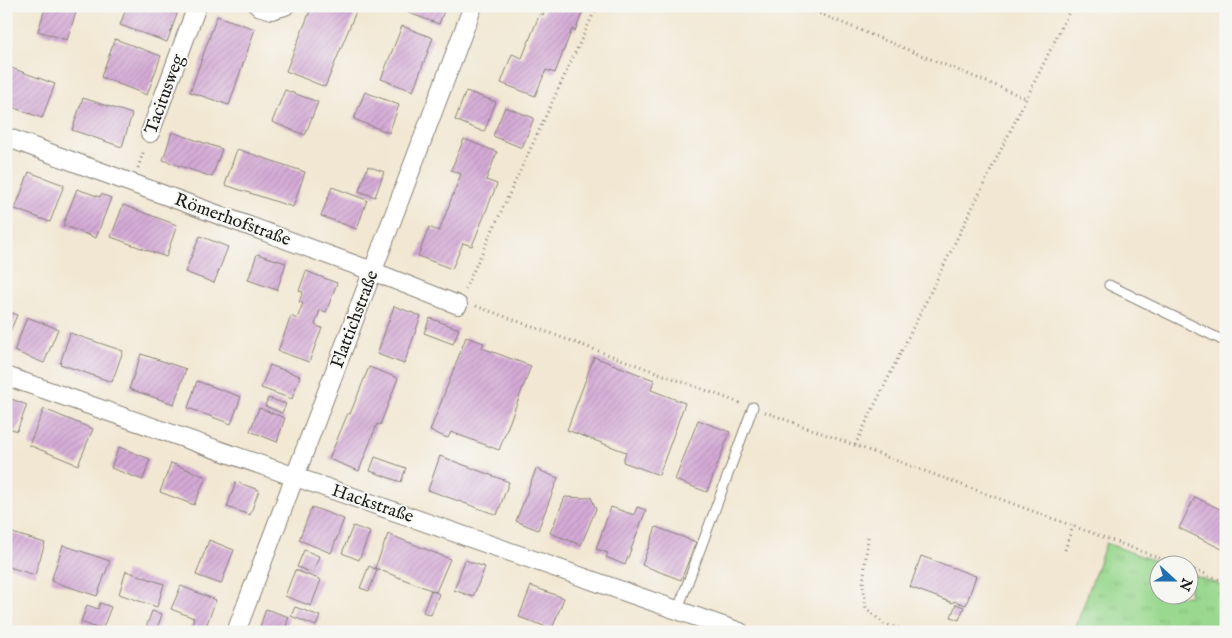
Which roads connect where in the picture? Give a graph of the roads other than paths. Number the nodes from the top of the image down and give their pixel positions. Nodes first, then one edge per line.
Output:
1 (196, 6) edge
2 (258, 6) edge
3 (285, 6) edge
4 (473, 6) edge
5 (150, 133) road end
6 (6, 137) edge
7 (372, 271) junction
8 (1110, 285) dead end
9 (458, 305) road end
10 (1226, 342) edge
11 (6, 376) edge
12 (753, 407) road end
13 (294, 476) junction
14 (678, 609) junction
15 (236, 632) edge
16 (740, 632) edge

1 - 5 street, Tacitusweg
2 - 3 street
4 - 7 street, Flattichstraße
6 - 7 street, Römerhofstraße
7 - 9 street, Römerhofstraße
7 - 13 street, Flattichstraße
8 - 10 lane
11 - 13 street, Hackstraße
12 - 14 lane
13 - 14 street, Hackstraße
13 - 15 street, Flattichstraße
14 - 16 street, Hackstraße

